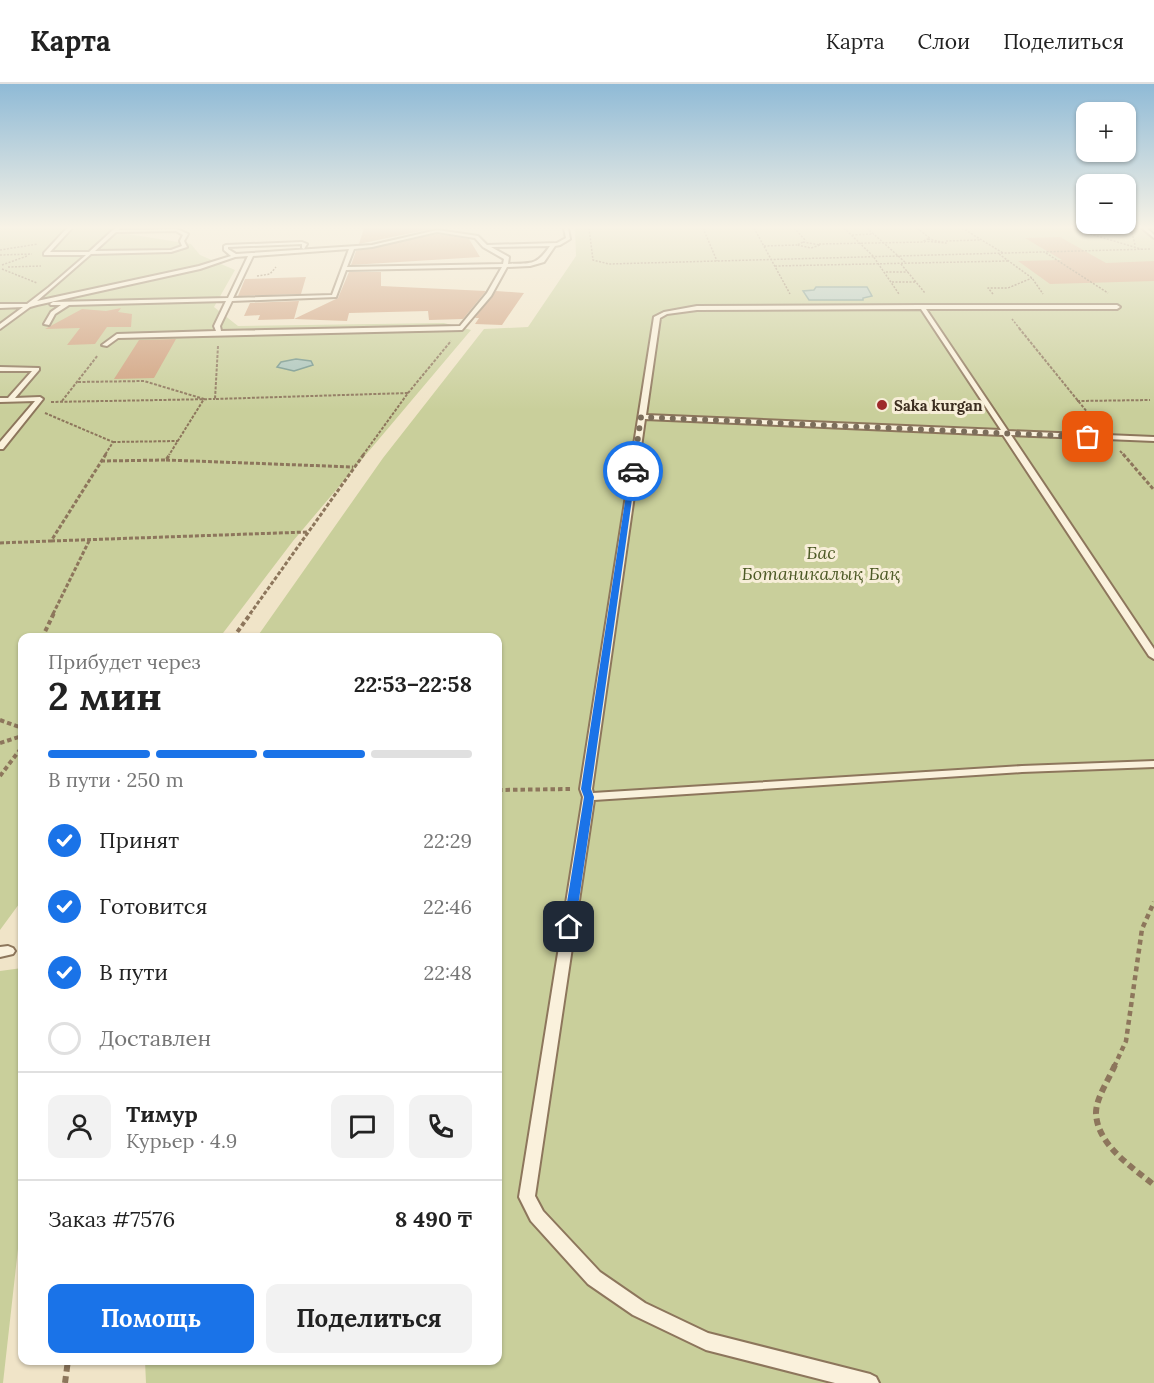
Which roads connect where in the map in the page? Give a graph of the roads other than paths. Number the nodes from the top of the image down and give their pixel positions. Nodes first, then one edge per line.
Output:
1 (47, 289) edge
2 (102, 289) edge
3 (234, 289) edge
4 (337, 289) edge
5 (490, 289) edge
6 (228, 300) junction
7 (67, 304) junction
8 (28, 305) junction
9 (0, 306) edge
10 (922, 307) junction
11 (1117, 307) road end
12 (47, 324) dead end
13 (0, 327) edge
14 (219, 333) junction
15 (105, 345) road end
16 (0, 369) edge
17 (10, 399) junction
18 (0, 400) edge
19 (641, 417) junction
20 (1005, 432) junction
21 (1154, 439) edge
22 (0, 447) edge
23 (1154, 656) edge
24 (1154, 764) edge
25 (587, 793) junction
26 (870, 1383) edge

1 - 8 lane
2 - 8 lane
3 - 6 lane
4 - 6 lane
5 - 14 lane
6 - 7 lane
6 - 14 lane
7 - 8 lane
7 - 12 lane
8 - 9 lane
8 - 13 lane
10 - 11 lane
10 - 19 lane
10 - 20 lane
14 - 15 lane
16 - 17 lane
17 - 18 lane
17 - 22 lane
19 - 20 lane
19 - 25 lane
20 - 21 lane
20 - 23 lane
24 - 25 lane
25 - 26 lane

